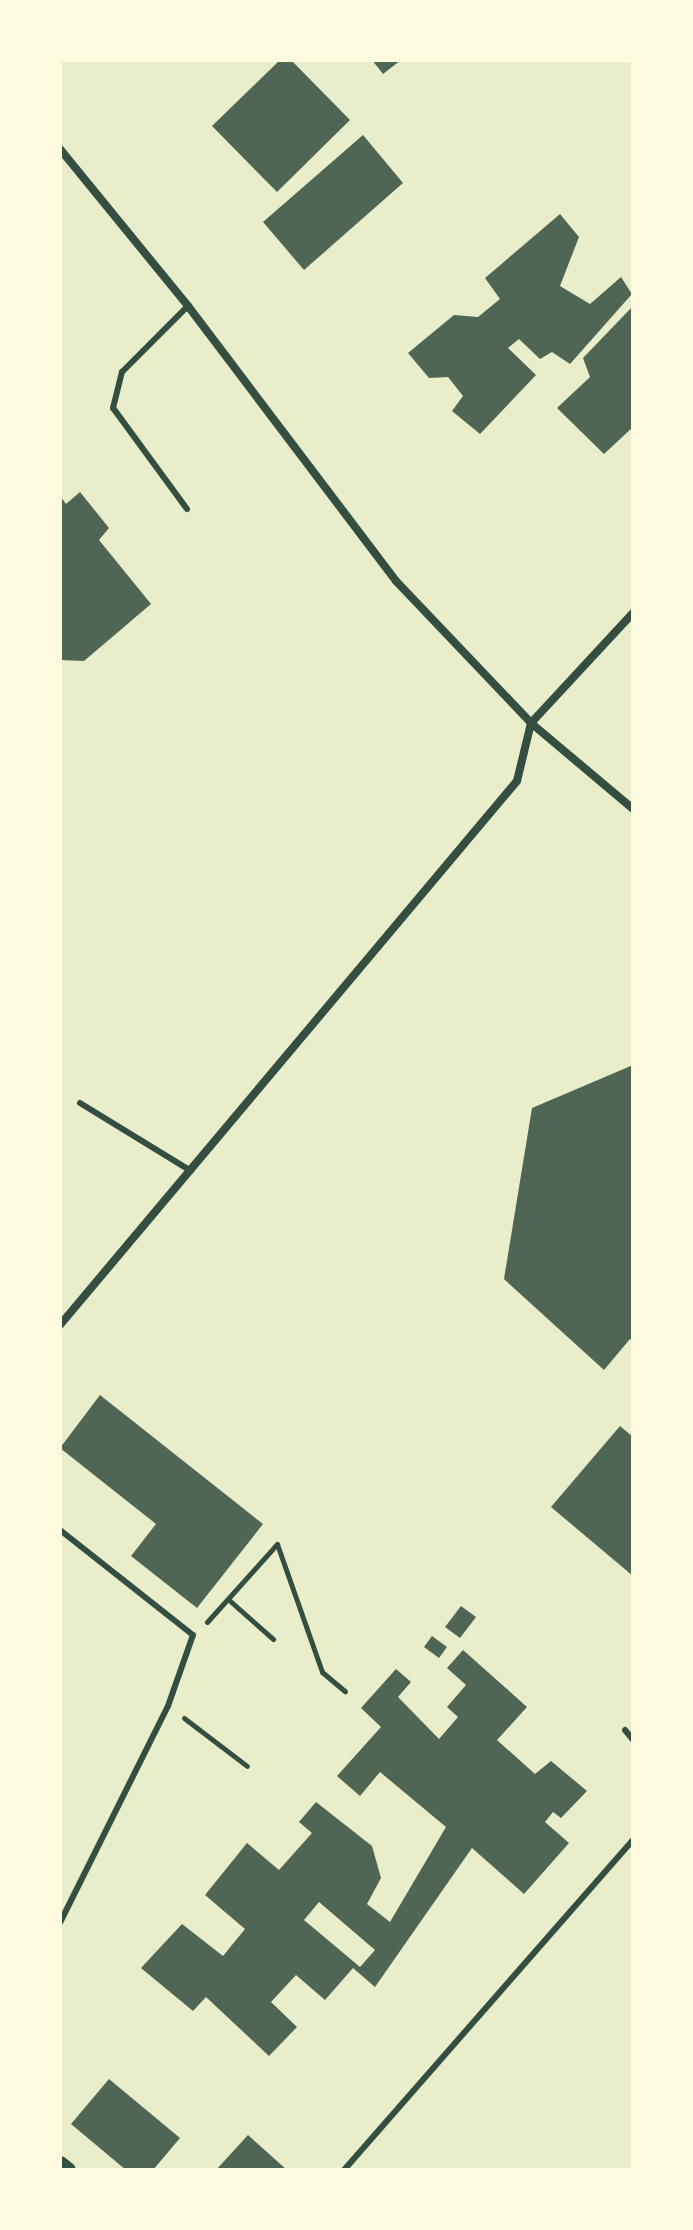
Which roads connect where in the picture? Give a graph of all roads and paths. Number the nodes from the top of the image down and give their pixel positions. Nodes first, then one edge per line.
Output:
1 (60, 149) edge
2 (188, 306) junction
3 (187, 509) dead end
4 (633, 613) edge
5 (531, 723) junction
6 (633, 809) edge
7 (80, 1103) dead end
8 (191, 1171) junction
9 (60, 1325) edge
10 (60, 1530) edge
11 (229, 1600) junction
12 (193, 1635) junction
13 (273, 1639) dead end
14 (345, 1691) dead end
15 (168, 1706) junction
16 (625, 1730) dead end
17 (633, 1740) edge
18 (247, 1766) dead end
19 (633, 1840) edge
20 (60, 1923) edge
21 (60, 2164) edge
22 (68, 2170) edge
23 (344, 2170) edge

1 - 2 street
2 - 3 lane
2 - 5 street
4 - 5 street
5 - 6 street
5 - 8 street
7 - 8 lane
8 - 9 street
10 - 12 lane
11 - 12 path
11 - 13 path
11 - 14 path
12 - 15 lane
15 - 18 path
15 - 20 lane
16 - 17 lane
19 - 23 lane
21 - 22 main road

